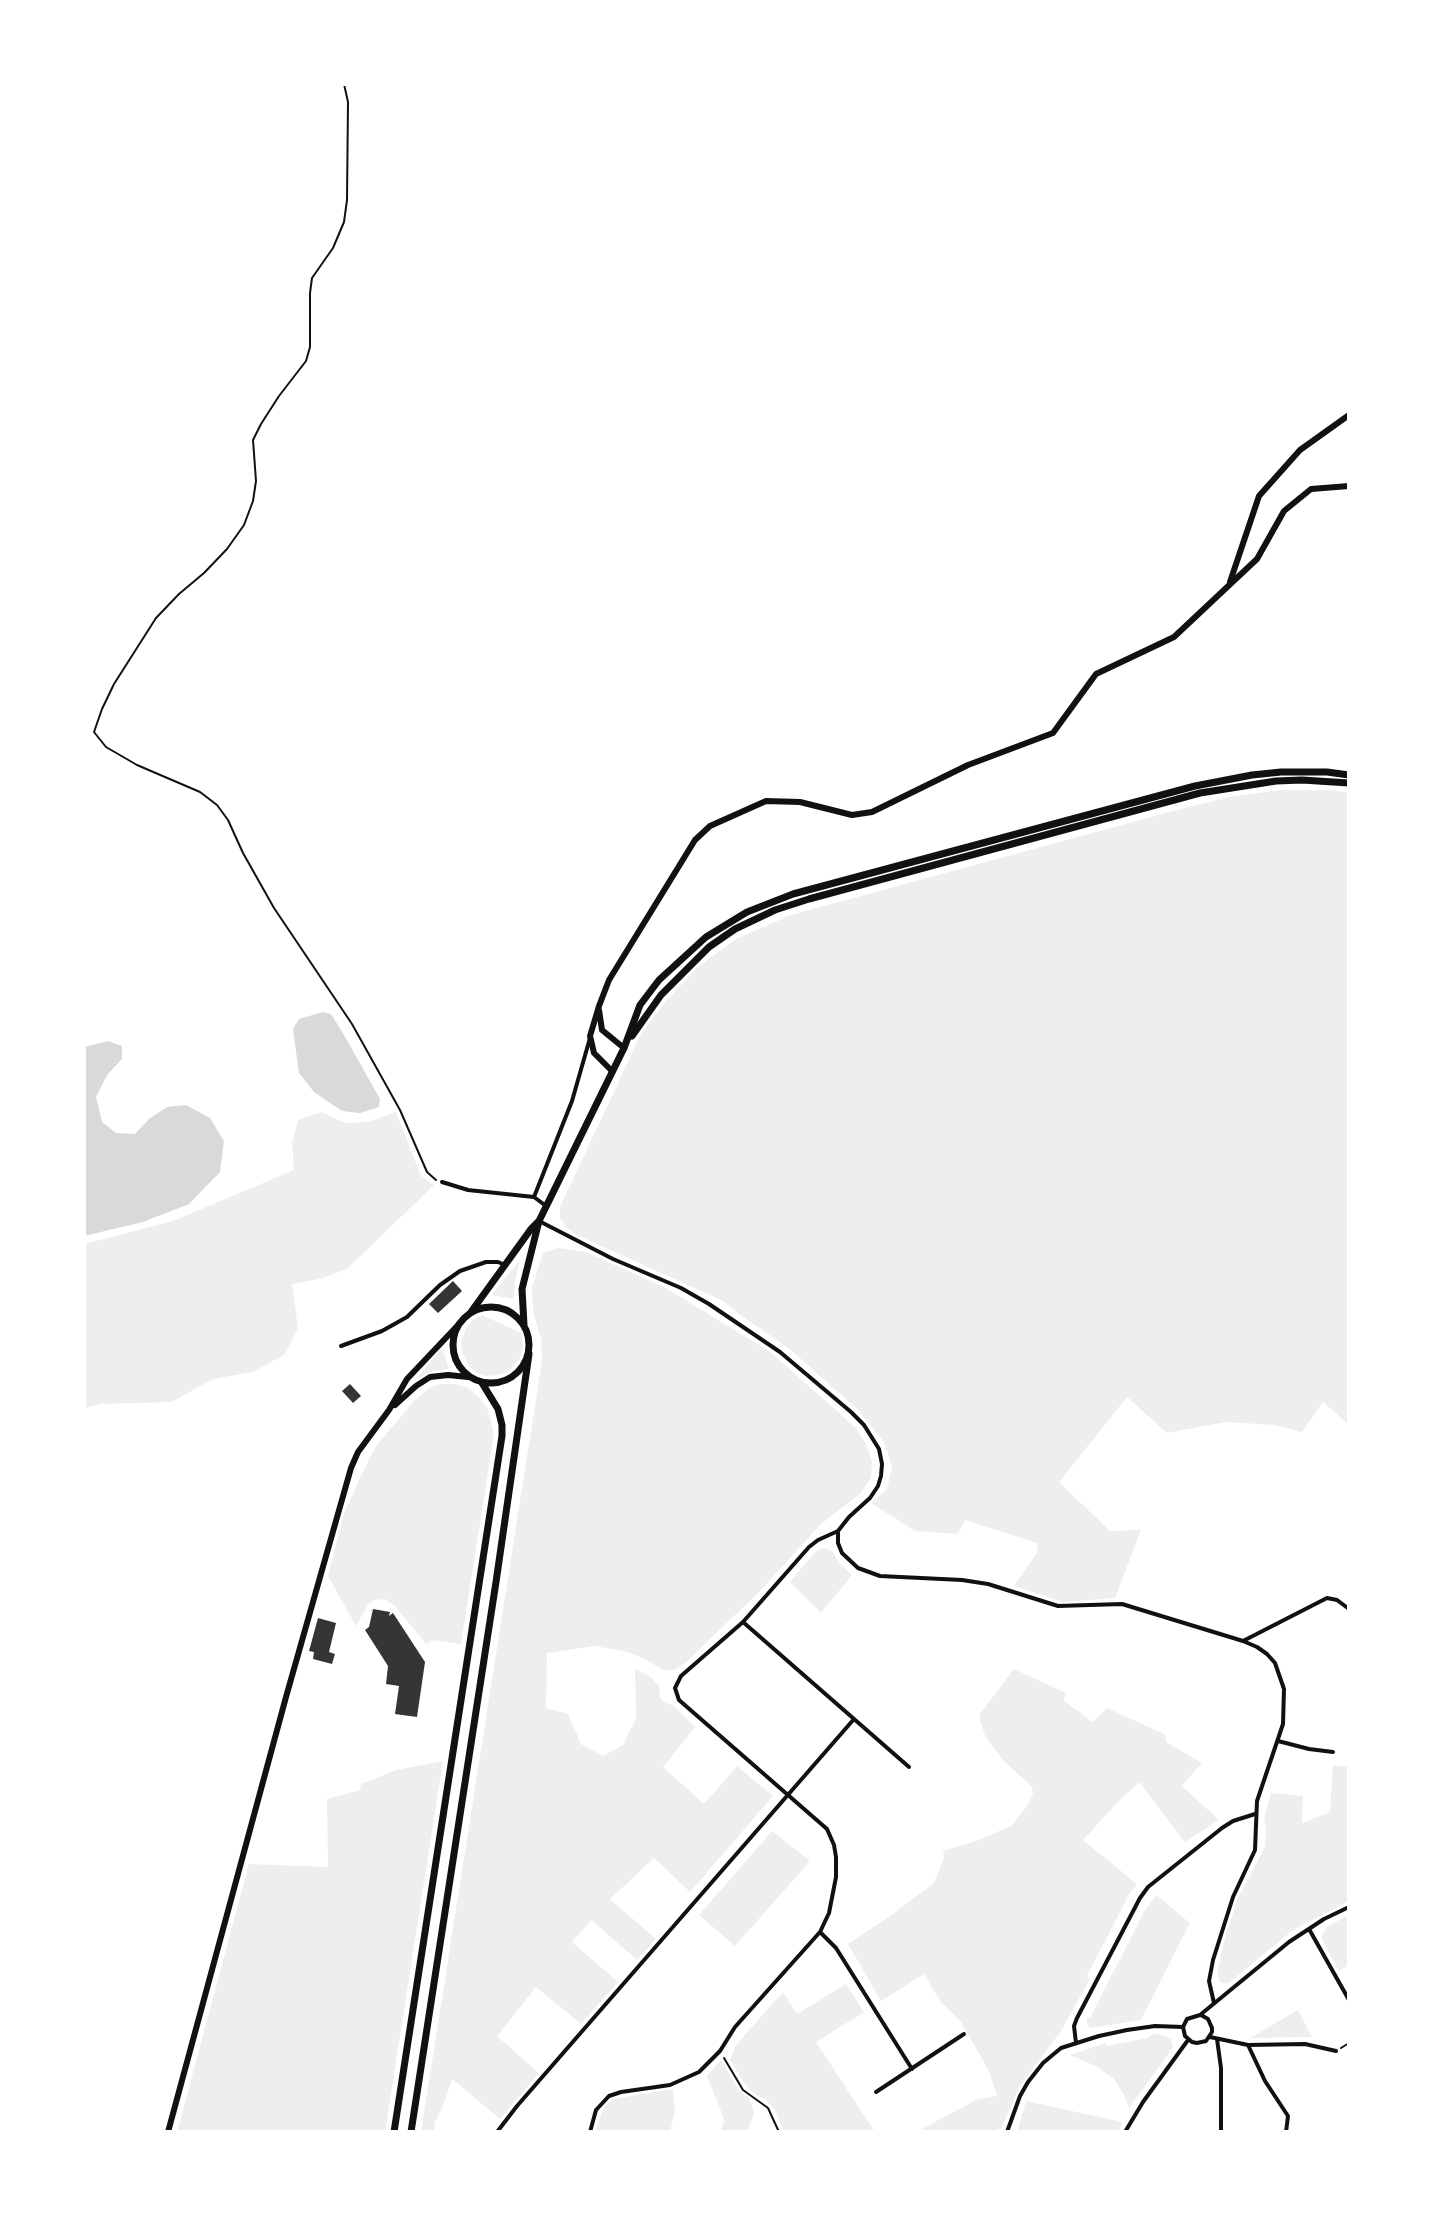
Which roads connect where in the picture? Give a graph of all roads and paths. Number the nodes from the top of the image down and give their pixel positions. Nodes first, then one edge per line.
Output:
1 (344, 84) edge
2 (1349, 415) edge
3 (1349, 486) edge
4 (1230, 582) junction
5 (1349, 775) edge
6 (1349, 783) edge
7 (599, 1006) junction
8 (590, 1036) junction
9 (624, 1048) junction
10 (612, 1071) junction
11 (442, 1182) joint
12 (534, 1197) junction
13 (546, 1206) junction
14 (539, 1221) junction
15 (505, 1265) junction
16 (470, 1312) junction
17 (460, 1323) junction
18 (524, 1325) junction
19 (341, 1346) dead end
20 (529, 1354) junction
21 (468, 1377) junction
22 (482, 1383) junction
23 (389, 1410) junction
24 (838, 1531) junction
25 (1349, 1609) edge
26 (743, 1622) junction
27 (1243, 1641) junction
28 (854, 1719) junction
29 (1278, 1741) junction
30 (1333, 1752) dead end
31 (909, 1767) dead end
32 (788, 1795) junction
33 (1255, 1814) junction
34 (1349, 1907) edge
35 (1309, 1929) junction
36 (820, 1932) junction
37 (1349, 2000) edge
38 (1214, 2003) junction
39 (1200, 2015) junction
40 (1183, 2027) junction
41 (964, 2034) dead end
42 (1210, 2037) junction
43 (1217, 2039) junction
44 (1188, 2040) junction
45 (1076, 2043) junction
46 (1248, 2045) junction
47 (720, 2051) junction
48 (1336, 2051) dead end
49 (912, 2069) junction
50 (876, 2092) dead end
51 (1221, 2131) edge
52 (168, 2132) edge
53 (394, 2132) edge
54 (411, 2132) edge
55 (497, 2132) edge
56 (590, 2132) edge
57 (779, 2132) edge
58 (1007, 2132) edge
59 (1125, 2132) edge
60 (1286, 2132) edge

1 - 11 path
2 - 4 main road
3 - 4 main road
4 - 7 main road
5 - 9 main road
6 - 9 main road
7 - 8 main road
7 - 9 main road
8 - 10 main road
8 - 12 street
9 - 10 main road
10 - 13 main road
11 - 12 street
12 - 13 street
13 - 14 main road
14 - 15 main road
14 - 18 main road
14 - 24 street
15 - 16 main road
15 - 19 street
16 - 17 main road
16 - 18 main road
17 - 21 main road
17 - 23 main road
18 - 20 main road
20 - 22 main road
20 - 54 main road
21 - 22 main road
21 - 23 main road
22 - 53 main road
23 - 52 main road
24 - 26 street
24 - 27 street
25 - 27 street
26 - 28 street
26 - 32 street
27 - 29 street
28 - 31 street
28 - 32 street
29 - 30 street
29 - 33 street
32 - 36 street
32 - 55 street
33 - 38 street
33 - 45 street
34 - 35 street
35 - 37 street
35 - 38 street
36 - 47 street
36 - 49 street
38 - 39 street
39 - 40 street
39 - 42 street
40 - 44 street
40 - 45 street
41 - 49 street
42 - 43 street
42 - 44 street
43 - 46 street
43 - 51 street
44 - 59 street
45 - 58 street
46 - 48 street
46 - 60 street
47 - 56 street
47 - 57 path
49 - 50 street

